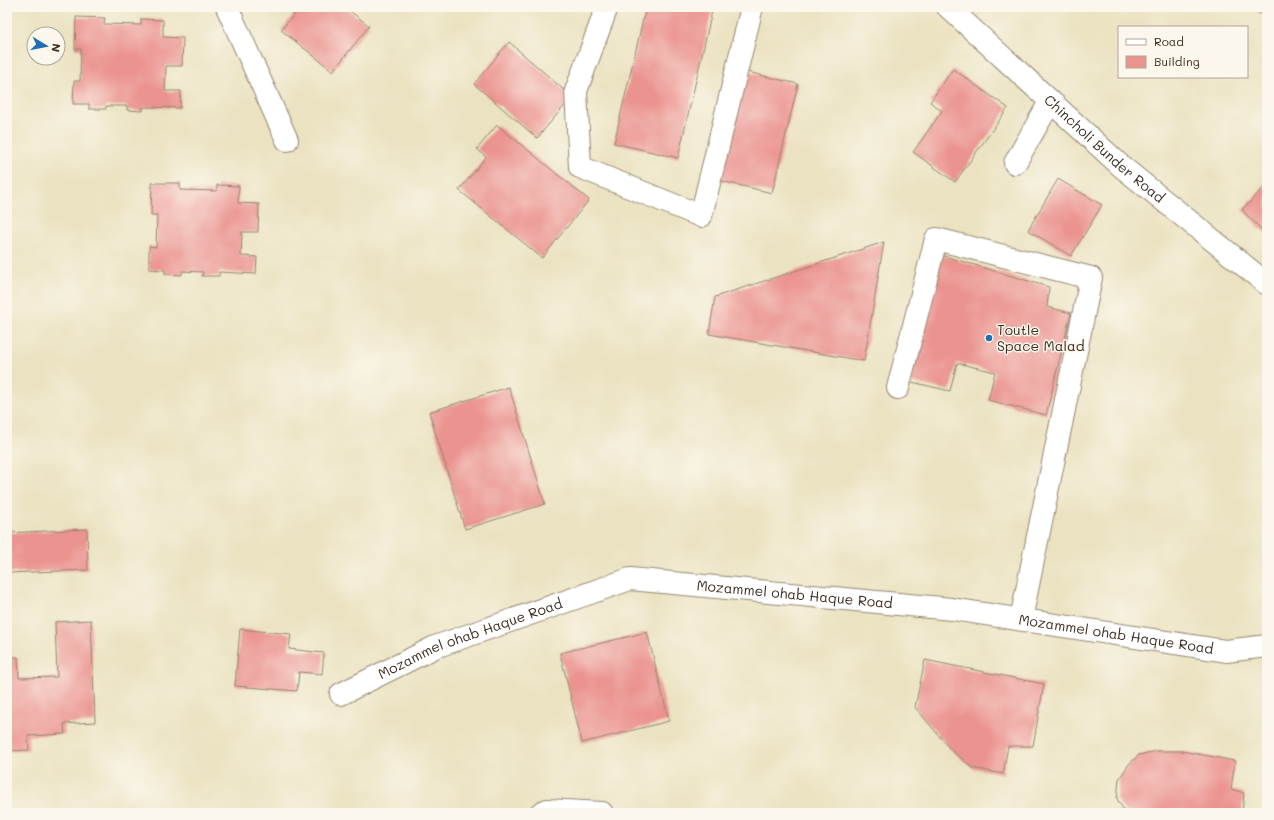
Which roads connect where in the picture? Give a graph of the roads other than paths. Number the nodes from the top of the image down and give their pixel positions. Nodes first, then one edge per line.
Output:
1 (227, 7) edge
2 (607, 7) edge
3 (752, 7) edge
4 (948, 7) edge
5 (1050, 102) junction
6 (287, 140) dead end
7 (1015, 163) dead end
8 (1267, 284) edge
9 (898, 388) dead end
10 (1021, 620) junction
11 (1267, 646) edge
12 (341, 694) dead end
13 (541, 813) edge
14 (602, 813) edge

1 - 6 street
2 - 3 street
4 - 5 street, Chincholi Bunder Road
5 - 7 street
5 - 8 street, Chincholi Bunder Road
9 - 10 street
10 - 11 street, Mozammel ohab Haque Road
10 - 12 street, Mozammel ohab Haque Road
13 - 14 street

